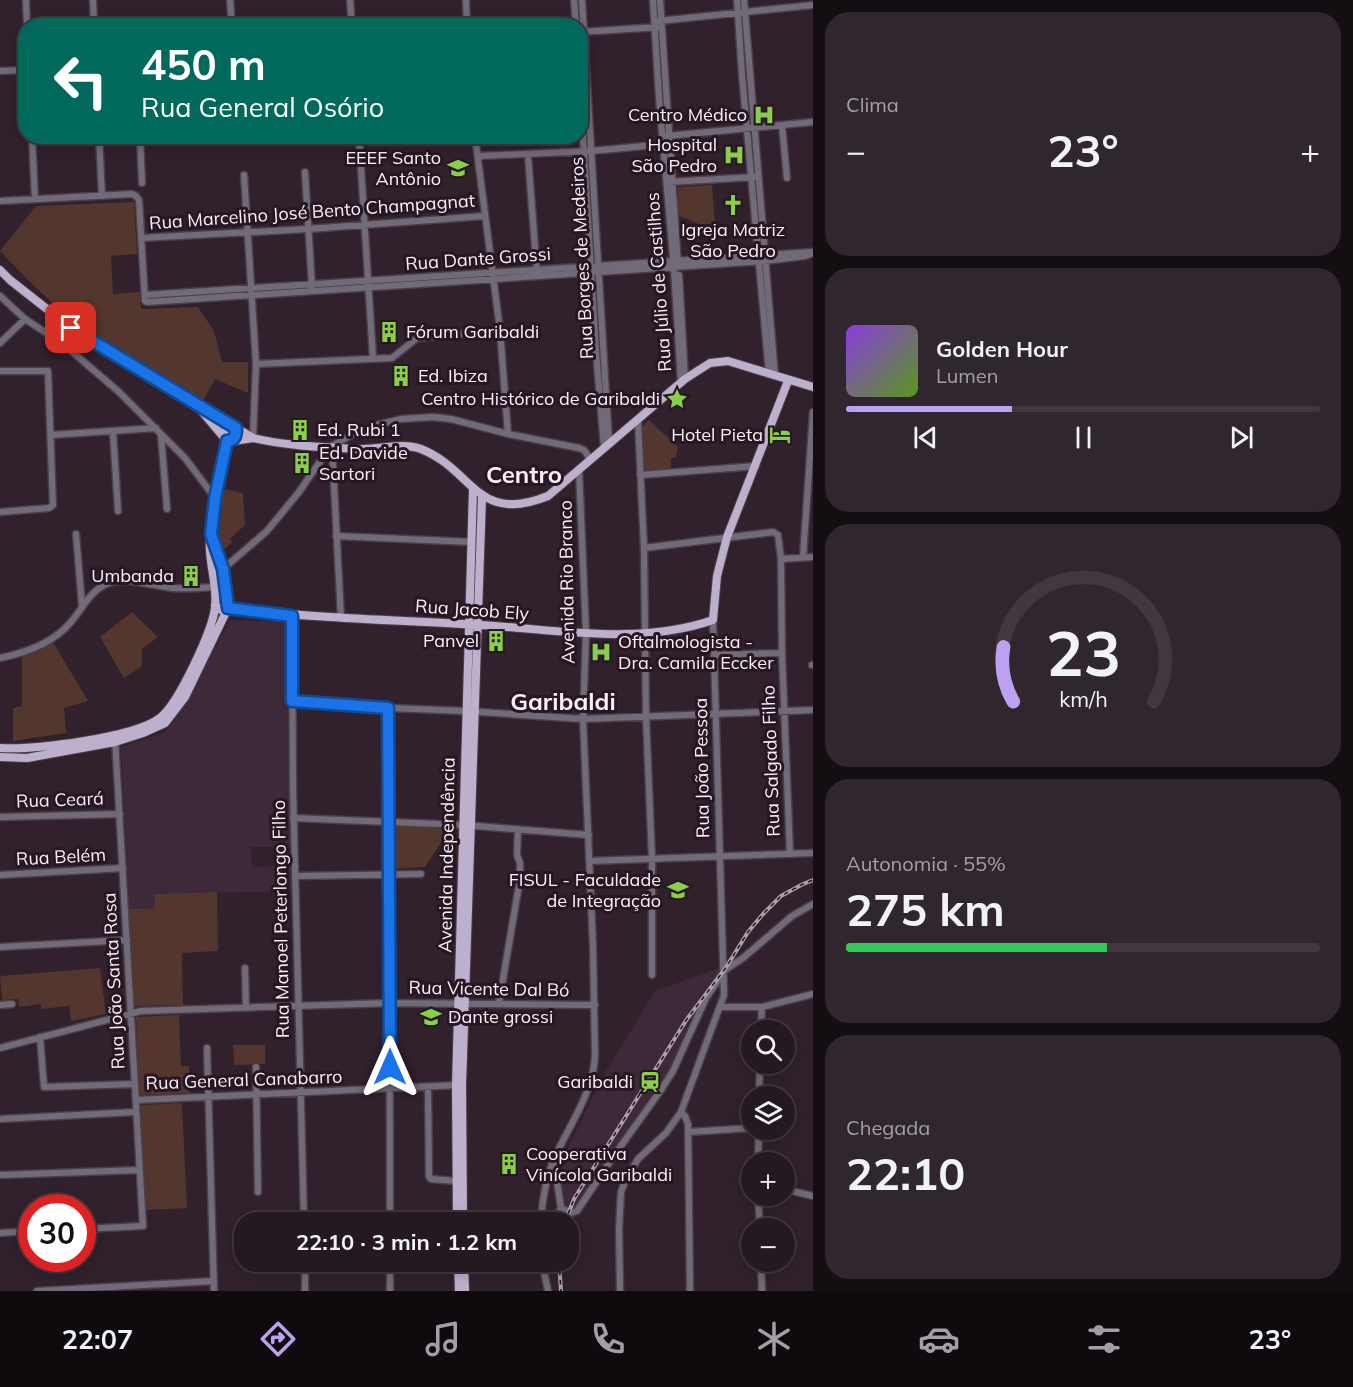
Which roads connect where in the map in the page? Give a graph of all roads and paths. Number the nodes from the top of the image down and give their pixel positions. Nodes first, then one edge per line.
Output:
1 (26, 0) edge
2 (93, 0) edge
3 (230, 0) edge
4 (352, 0) edge
5 (465, 0) edge
6 (574, 0) edge
7 (582, 0) edge
8 (653, 0) edge
9 (660, 0) edge
10 (737, 0) edge
11 (744, 0) edge
12 (813, 5) edge
13 (745, 11) junction
14 (737, 12) junction
15 (27, 18) edge
16 (94, 18) edge
17 (231, 18) edge
18 (352, 18) edge
19 (466, 18) edge
20 (575, 18) edge
21 (583, 18) edge
22 (659, 24) junction
23 (588, 31) edge
24 (18, 70) edge
25 (0, 71) edge
26 (749, 71) junction
27 (741, 72) junction
28 (813, 122) edge
29 (782, 125) junction
30 (751, 127) junction
31 (666, 140) junction
32 (32, 144) edge
33 (99, 144) edge
34 (140, 144) edge
35 (360, 144) edge
36 (477, 144) edge
37 (587, 144) edge
38 (588, 144) edge
39 (588, 151) junction
40 (528, 155) junction
41 (478, 156) junction
42 (305, 172) dead end
43 (244, 175) dead end
44 (755, 177) junction
45 (787, 178) dead end
46 (670, 182) junction
47 (142, 183) dead end
48 (102, 196) junction
49 (35, 200) junction
50 (0, 201) edge
51 (485, 216) junction
52 (365, 224) junction
53 (308, 229) junction
54 (249, 232) junction
55 (141, 238) junction
56 (813, 252) edge
57 (761, 258) junction
58 (676, 264) junction
59 (595, 269) junction
60 (0, 270) edge
61 (537, 272) junction
62 (492, 275) junction
63 (368, 284) junction
64 (312, 288) junction
65 (252, 292) junction
66 (0, 296) edge
67 (25, 319) junction
68 (500, 330) junction
69 (0, 343) edge
70 (373, 359) junction
71 (256, 364) junction
72 (0, 371) edge
73 (772, 375) junction
74 (683, 381) junction
75 (788, 381) junction
76 (813, 387) edge
77 (197, 405) junction
78 (813, 412) edge
79 (638, 420) junction
80 (234, 426) junction
81 (156, 428) junction
82 (113, 432) junction
83 (508, 434) junction
84 (51, 435) junction
85 (161, 435) junction
86 (253, 438) junction
87 (227, 441) junction
88 (607, 445) junction
89 (331, 446) junction
90 (590, 459) junction
91 (756, 466) junction
92 (579, 470) junction
93 (640, 476) junction
94 (473, 489) junction
95 (482, 496) junction
96 (215, 498) junction
97 (167, 509) dead end
98 (0, 512) edge
99 (118, 512) dead end
100 (76, 534) dead end
101 (211, 534) junction
102 (336, 536) junction
103 (727, 537) junction
104 (472, 542) junction
105 (644, 548) junction
106 (813, 557) edge
107 (803, 558) junction
108 (781, 559) junction
109 (223, 569) junction
110 (215, 587) junction
111 (227, 591) junction
112 (215, 605) junction
113 (82, 606) junction
114 (228, 608) junction
115 (292, 616) junction
116 (340, 618) junction
117 (713, 620) junction
118 (473, 625) junction
119 (586, 633) junction
120 (644, 634) junction
121 (782, 653) junction
122 (714, 655) junction
123 (0, 658) edge
124 (292, 701) junction
125 (388, 708) junction
126 (813, 710) edge
127 (470, 711) junction
128 (785, 712) junction
129 (716, 715) junction
130 (646, 717) junction
131 (583, 719) junction
132 (115, 739) junction
133 (0, 748) edge
134 (0, 758) edge
135 (120, 814) junction
136 (0, 817) edge
137 (293, 818) junction
138 (388, 822) junction
139 (467, 826) junction
140 (518, 829) junction
141 (589, 834) junction
142 (813, 853) edge
143 (790, 854) junction
144 (719, 856) junction
145 (652, 859) junction
146 (590, 861) junction
147 (123, 868) junction
148 (388, 874) junction
149 (422, 874) dead end
150 (0, 875) edge
151 (296, 876) junction
152 (813, 904) edge
153 (127, 940) junction
154 (0, 947) edge
155 (245, 968) dead end
156 (725, 970) junction
157 (652, 975) dead end
158 (813, 994) edge
159 (390, 1002) junction
160 (462, 1003) junction
161 (12, 1004) dead end
162 (499, 1004) junction
163 (0, 1005) edge
164 (595, 1005) junction
165 (298, 1007) junction
166 (720, 1007) junction
167 (762, 1007) junction
168 (246, 1008) junction
169 (131, 1012) junction
170 (761, 1020) edge
171 (40, 1037) junction
172 (0, 1048) edge
173 (207, 1048) dead end
174 (256, 1067) dead end
175 (135, 1084) junction
176 (459, 1085) junction
177 (428, 1087) junction
178 (391, 1089) junction
179 (300, 1093) junction
180 (257, 1095) junction
181 (210, 1097) junction
182 (136, 1100) junction
183 (136, 1112) junction
184 (681, 1112) junction
185 (0, 1119) edge
186 (741, 1129) edge
187 (688, 1132) junction
188 (554, 1160) junction
189 (140, 1170) junction
190 (0, 1175) edge
191 (456, 1181) junction
192 (258, 1192) dead end
193 (795, 1192) edge
194 (813, 1196) edge
195 (561, 1208) junction
196 (304, 1212) edge
197 (390, 1212) edge
198 (457, 1212) edge
199 (463, 1212) edge
200 (543, 1212) edge
201 (559, 1212) edge
202 (96, 1228) edge
203 (18, 1232) edge
204 (0, 1233) edge
205 (305, 1272) edge
206 (390, 1272) edge
207 (458, 1272) edge
208 (464, 1272) edge
209 (544, 1272) edge
210 (761, 1272) edge
211 (214, 1281) junction
212 (37, 1291) edge
213 (214, 1291) edge
214 (305, 1291) edge
215 (390, 1291) edge
216 (459, 1291) edge
217 (465, 1291) edge
218 (548, 1291) edge
219 (620, 1291) edge
220 (690, 1291) edge
221 (762, 1291) edge

1 - 15 street
2 - 16 street
3 - 17 street
4 - 18 street
5 - 19 street
6 - 20 street
7 - 21 street, Rua Borges de Medeiros
8 - 22 street, Rua Júlio de Castilhos
9 - 22 street, Rua Júlio de Castilhos
10 - 14 street
11 - 13 street
12 - 13 street
13 - 14 street
13 - 26 street
14 - 22 street
14 - 27 street
22 - 23 street
22 - 31 street, Rua Júlio de Castilhos
24 - 25 street
26 - 27 street
26 - 30 street
27 - 30 street
28 - 29 street
29 - 30 street
29 - 45 street
30 - 31 street
30 - 44 street
31 - 39 street
31 - 46 street, Rua Júlio de Castilhos
32 - 49 street
33 - 48 street
34 - 47 street
35 - 52 street
36 - 41 street
37 - 39 street, Rua Borges de Medeiros
38 - 39 street, Rua Borges de Medeiros
39 - 40 street
39 - 59 street, Rua Borges de Medeiros
40 - 41 street
40 - 61 street
41 - 51 street
42 - 53 street
43 - 54 street
44 - 46 street
44 - 57 street
46 - 58 street, Rua Júlio de Castilhos
48 - 49 street
48 - 55 street
49 - 50 street
51 - 52 street, Rua Marcelino José Bento Champagnat
51 - 62 street
52 - 53 street, Rua Marcelino José Bento Champagnat
52 - 63 street
53 - 54 street, Rua Marcelino José Bento Champagnat
53 - 64 street
54 - 55 street, Rua Marcelino José Bento Champagnat
54 - 65 street
55 - 65 street, Rua Dante Grossi
56 - 57 street, Rua Dante Grossi
57 - 58 street, Rua Dante Grossi
57 - 73 street
58 - 59 street, Rua Dante Grossi
58 - 74 street, Rua Júlio de Castilhos
59 - 61 street, Rua Dante Grossi
59 - 88 street, Rua Borges de Medeiros
60 - 77 main road
61 - 62 street, Rua Dante Grossi
62 - 63 street, Rua Dante Grossi
62 - 68 street
63 - 64 street, Rua Dante Grossi
63 - 70 street
64 - 65 street, Rua Dante Grossi
65 - 71 street
66 - 67 street
67 - 69 street
67 - 81 street
68 - 70 street
68 - 83 street
70 - 71 street
71 - 86 street
72 - 84 street
73 - 74 main road
73 - 75 main road
74 - 79 main road
75 - 76 main road
75 - 91 main road, Rua João Pessoa
77 - 80 main road
77 - 87 main road
78 - 107 street
79 - 88 main road
79 - 93 street
80 - 86 main road
80 - 87 main road
81 - 82 street
81 - 85 street
82 - 84 street
82 - 99 street
83 - 89 street
83 - 90 street
84 - 98 street
85 - 96 street
85 - 97 street
86 - 87 main road
86 - 89 main road
87 - 96 main road
88 - 90 main road
89 - 94 main road
89 - 102 street
89 - 109 street
90 - 92 main road
91 - 93 street
91 - 103 main road, Rua João Pessoa
92 - 95 main road
92 - 119 street, Avenida Rio Branco
93 - 105 street
94 - 95 main road
94 - 104 main road, Avenida Independência
95 - 118 main road, Avenida Independência
96 - 101 main road
100 - 113 street
101 - 109 main road
101 - 110 main road
102 - 104 street
102 - 116 street
103 - 105 street
103 - 108 street, Rua Salgado Filho
103 - 117 main road, Rua João Pessoa
104 - 118 main road, Avenida Independência
105 - 120 street
106 - 107 street
107 - 108 street
108 - 121 street, Rua Salgado Filho
109 - 111 main road
110 - 111 main road
110 - 112 main road
110 - 113 street
111 - 114 main road
112 - 114 main road, Rua Jacob Ely
112 - 132 main road
113 - 123 street
114 - 115 main road, Rua Jacob Ely
114 - 132 main road
115 - 116 main road, Rua Jacob Ely
115 - 124 street, Rua Manoel Peterlongo Filho
116 - 118 main road, Rua Jacob Ely
117 - 120 main road, Rua Jacob Ely
117 - 122 street, Rua João Pessoa
118 - 119 main road, Rua Jacob Ely
118 - 127 main road, Avenida Independência
119 - 120 main road, Rua Jacob Ely
119 - 131 street, Avenida Rio Branco
120 - 130 street
121 - 122 street
121 - 128 street, Rua Salgado Filho
122 - 129 street, Rua João Pessoa
124 - 125 street
124 - 137 street, Rua Manoel Peterlongo Filho
125 - 127 street
125 - 138 street
126 - 128 street
127 - 131 street
127 - 139 main road, Avenida Independência
128 - 129 street
128 - 143 street, Rua Salgado Filho
129 - 130 street
129 - 144 street, Rua João Pessoa
130 - 131 street
130 - 145 street
131 - 141 street, Avenida Rio Branco
132 - 133 main road
132 - 134 main road
132 - 135 street, Rua João Santa Rosa
135 - 136 street, Rua Ceará
135 - 147 street, Rua João Santa Rosa
137 - 138 street
137 - 151 street, Rua Manoel Peterlongo Filho
138 - 139 street
138 - 148 street
139 - 140 street
139 - 160 main road, Avenida Independência
140 - 141 street
140 - 162 street
141 - 146 street, Avenida Rio Branco
142 - 143 street
143 - 144 street
144 - 145 street
144 - 156 street, Rua João Pessoa
145 - 146 street
145 - 157 street
146 - 164 street, Avenida Rio Branco
147 - 150 street, Rua Belém
147 - 153 street, Rua João Santa Rosa
148 - 149 street
148 - 151 street
148 - 159 street
151 - 165 street, Rua Manoel Peterlongo Filho
152 - 156 street
153 - 154 street
153 - 169 street, Rua João Santa Rosa
155 - 168 street
156 - 166 street, Rua João Pessoa
156 - 195 street
158 - 167 street
159 - 160 street, Rua Vicente Dal Bó
159 - 165 street, Rua Vicente Dal Bó
159 - 178 street
160 - 162 street, Rua Vicente Dal Bó
160 - 176 main road, Avenida Independência
161 - 163 street
162 - 164 street, Rua Vicente Dal Bó
164 - 188 street, Avenida Rio Branco
165 - 168 street, Rua Vicente Dal Bó
165 - 179 street, Rua Manoel Peterlongo Filho
166 - 167 street
166 - 184 street, Rua João Pessoa
167 - 170 street
168 - 169 street, Rua Vicente Dal Bó
169 - 171 street, Rua Vicente Dal Bó
169 - 175 street, Rua João Santa Rosa
171 - 172 street, Rua Vicente Dal Bó
171 - 175 street
173 - 181 street
174 - 180 street
175 - 182 street, Rua João Santa Rosa
176 - 177 street, Rua General Canabarro
176 - 191 main road, Avenida Independência
176 - 199 main road, Avenida Independência
177 - 178 street, Rua General Canabarro
177 - 191 street
178 - 179 street, Rua General Canabarro
178 - 197 street
179 - 180 street, Rua General Canabarro
179 - 196 street, Rua Manoel Peterlongo Filho
180 - 181 street, Rua General Canabarro
180 - 192 street
181 - 182 street, Rua General Canabarro
181 - 211 street
182 - 183 street, Rua João Santa Rosa
183 - 185 street
183 - 189 street, Rua João Santa Rosa
184 - 187 street
184 - 219 street, Rua João Pessoa
186 - 187 street
187 - 220 street
188 - 195 street
188 - 200 street, Avenida Rio Branco
189 - 190 street
189 - 202 street, Rua João Santa Rosa
191 - 198 main road, Avenida Independência
193 - 194 street
195 - 201 street
203 - 204 street
205 - 214 street
206 - 215 street
207 - 216 main road
208 - 217 main road
209 - 218 street
210 - 221 street
211 - 212 street
211 - 213 street

